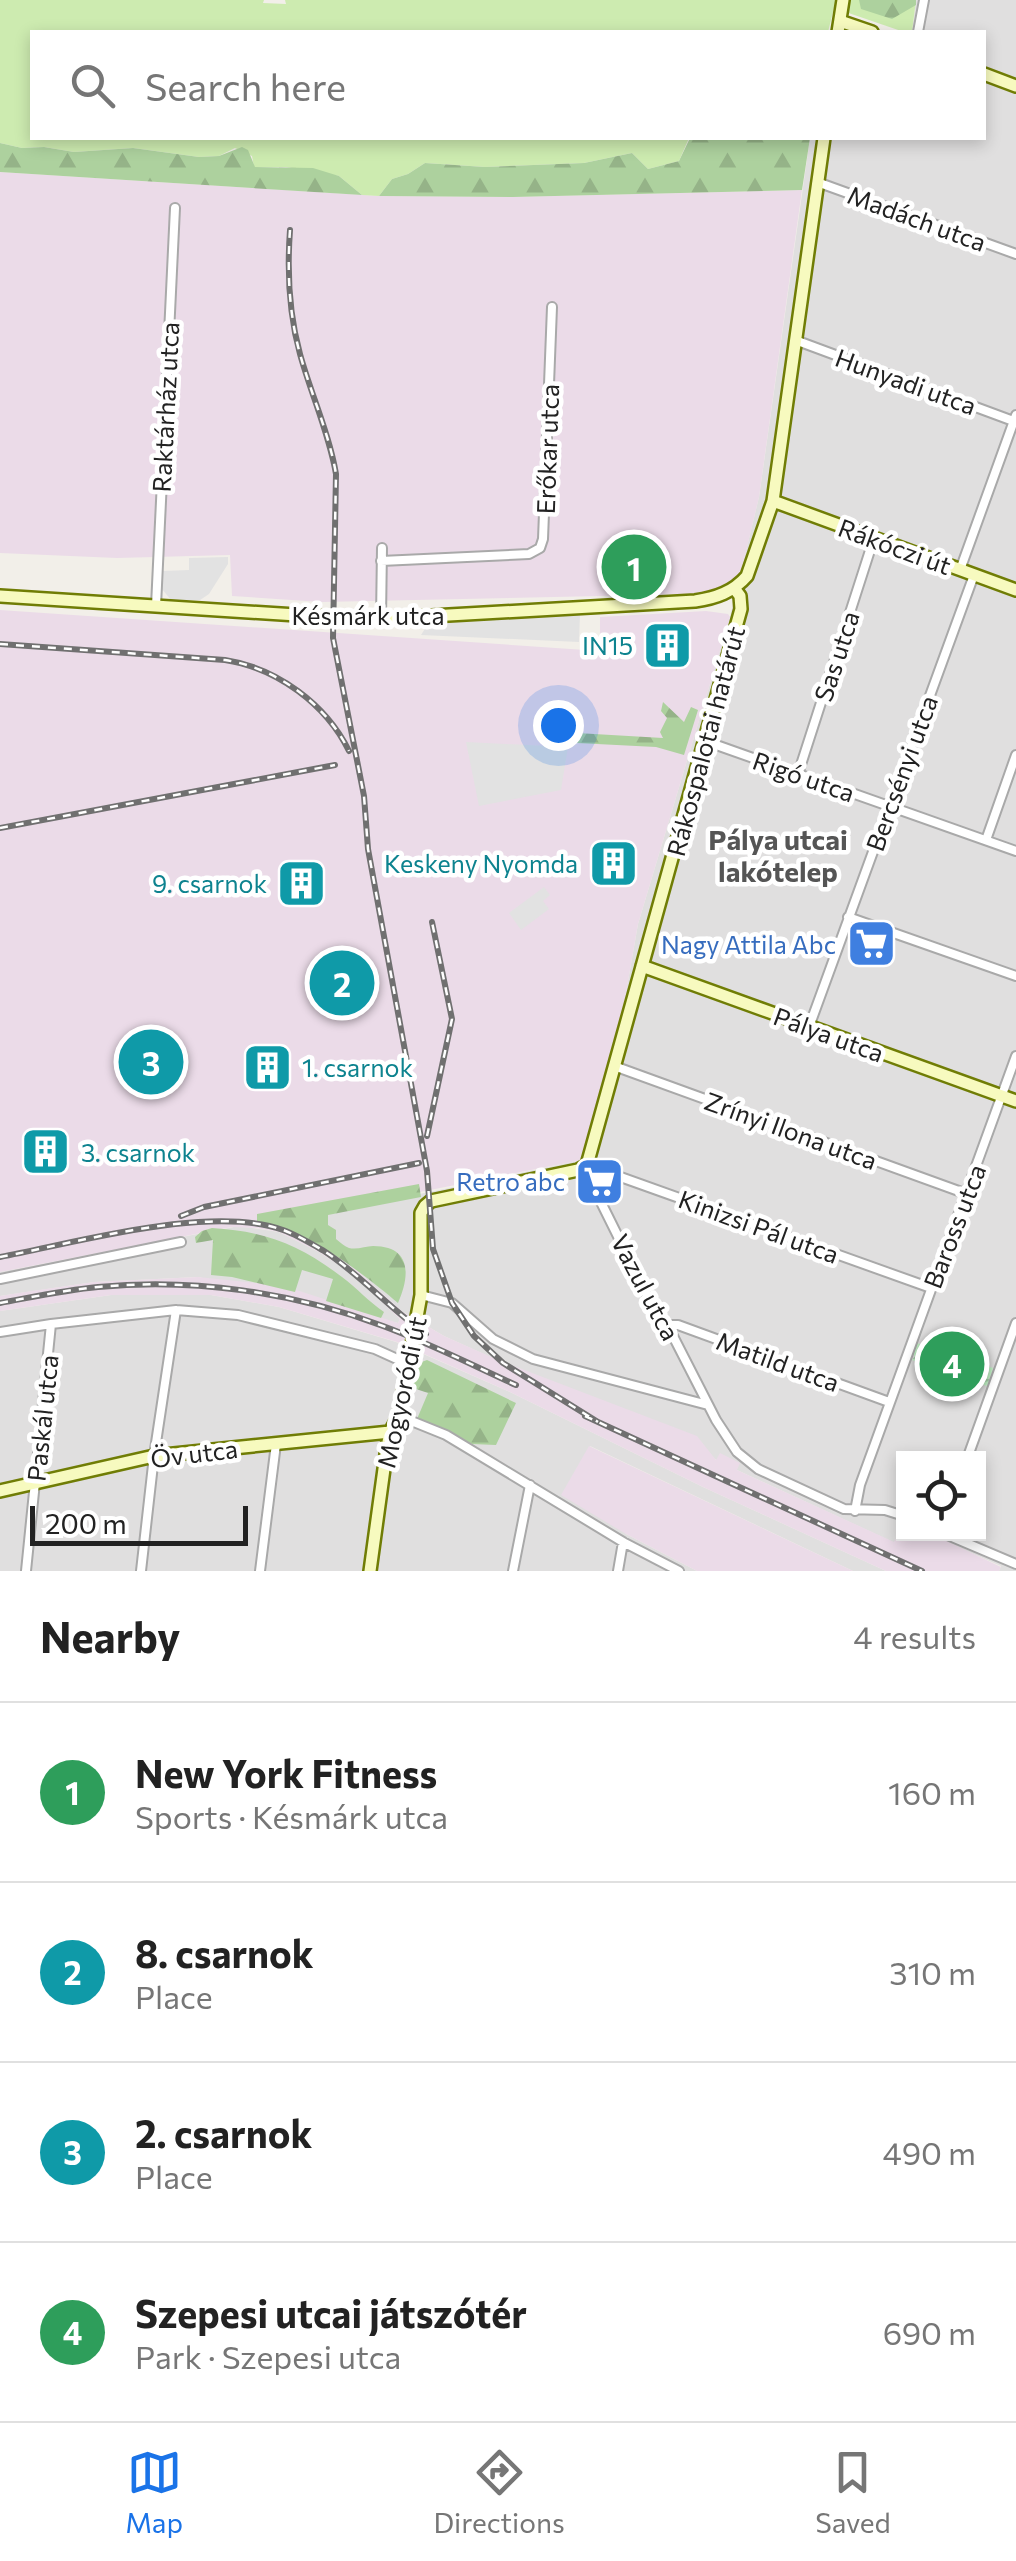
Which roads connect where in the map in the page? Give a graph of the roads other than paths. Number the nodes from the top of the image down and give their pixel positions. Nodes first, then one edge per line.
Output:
1 (843, 0) edge
2 (924, 0) edge
3 (839, 27) edge
4 (918, 30) edge
5 (986, 75) edge
6 (1016, 86) edge
7 (824, 140) edge
8 (817, 182) junction
9 (174, 208) dead end
10 (1016, 254) edge
11 (552, 308) dead end
12 (795, 340) junction
13 (1015, 419) edge
14 (773, 501) junction
15 (874, 538) junction
16 (382, 548) dead end
17 (381, 561) junction
18 (960, 570) junction
19 (974, 575) junction
20 (734, 588) junction
21 (1016, 590) edge
22 (0, 596) edge
23 (156, 606) junction
24 (381, 618) junction
25 (705, 742) junction
26 (1016, 755) edge
27 (798, 774) junction
28 (888, 806) junction
29 (986, 840) junction
30 (1016, 850) edge
31 (848, 917) junction
32 (642, 966) junction
33 (1016, 976) edge
34 (808, 1028) junction
35 (1016, 1056) edge
36 (614, 1066) junction
37 (1002, 1096) junction
38 (1016, 1101) edge
39 (585, 1166) junction
40 (967, 1194) junction
41 (181, 1242) dead end
42 (0, 1280) edge
43 (931, 1288) junction
44 (421, 1294) junction
45 (176, 1310) junction
46 (1016, 1323) edge
47 (51, 1324) junction
48 (666, 1325) junction
49 (0, 1332) edge
50 (408, 1364) junction
51 (890, 1402) junction
52 (708, 1406) junction
53 (399, 1416) junction
54 (390, 1432) junction
55 (276, 1444) junction
56 (970, 1451) edge
57 (154, 1456) junction
58 (36, 1483) junction
59 (530, 1486) junction
60 (0, 1491) edge
61 (855, 1511) junction
62 (896, 1513) edge
63 (962, 1541) edge
64 (623, 1542) junction
65 (1016, 1564) edge
66 (26, 1571) edge
67 (141, 1571) edge
68 (260, 1571) edge
69 (370, 1571) edge
70 (514, 1571) edge
71 (618, 1571) edge
72 (679, 1571) edge

1 - 3 street
2 - 4 street
5 - 6 street
7 - 8 street, Rákospalotai határút
8 - 10 street, Madách utca
8 - 12 street, Rákospalotai határút
9 - 23 street, Raktárház utca
11 - 17 street, Erőkar utca
12 - 13 street, Hunyadi utca
12 - 14 street, Rákospalotai határút
13 - 18 street
14 - 15 street, Rákóczi út
14 - 20 street, Rákospalotai határút
15 - 18 street, Rákóczi út
15 - 27 street, Sas utca
16 - 17 street
17 - 24 street
18 - 19 street, Rákóczi út
19 - 21 street, Rákóczi út
19 - 28 street, Bercsényi utca
20 - 24 street, Késmárk utca
20 - 25 street, Rákospalotai határút
22 - 23 street, Késmárk utca
23 - 24 street, Késmárk utca
25 - 27 street, Rigó utca
25 - 32 street, Rákospalotai határút
26 - 29 street
27 - 28 street, Rigó utca
28 - 29 street, Rigó utca
28 - 31 street, Bercsényi utca
29 - 30 street, Rigó utca
31 - 33 street
31 - 34 street, Bercsényi utca
32 - 34 street, Pálya utca
32 - 36 street, Rákospalotai határút
34 - 37 street, Pálya utca
35 - 37 street, Baross utca
36 - 39 street, Rákospalotai határút
36 - 40 street, Zrínyi Ilona utca
37 - 38 street, Pálya utca
37 - 40 street, Baross utca
39 - 43 street, Kinizsi Pál utca
39 - 44 street, Mogyoródi út
39 - 48 street, Vazul utca
40 - 43 street, Baross utca
41 - 42 street
43 - 51 street, Baross utca
44 - 50 street, Mogyoródi út
44 - 52 street
45 - 47 street
45 - 50 street
45 - 57 street
46 - 56 street
47 - 49 street
47 - 58 street, Paskál utca
48 - 51 street, Matild utca
48 - 52 street, Vazul utca
50 - 53 street, Mogyoródi út
51 - 61 street, Baross utca
52 - 61 street, Vazul utca
53 - 54 street, Mogyoródi út
53 - 59 street
54 - 55 street, Öv utca
54 - 69 street, Mogyoródi út
55 - 57 street, Öv utca
55 - 68 street
57 - 58 street, Öv utca
57 - 67 street
58 - 60 street, Öv utca
58 - 66 street, Paskál utca
59 - 64 street
59 - 70 street
61 - 62 street, Vazul utca
63 - 65 street
64 - 71 street
64 - 72 street

